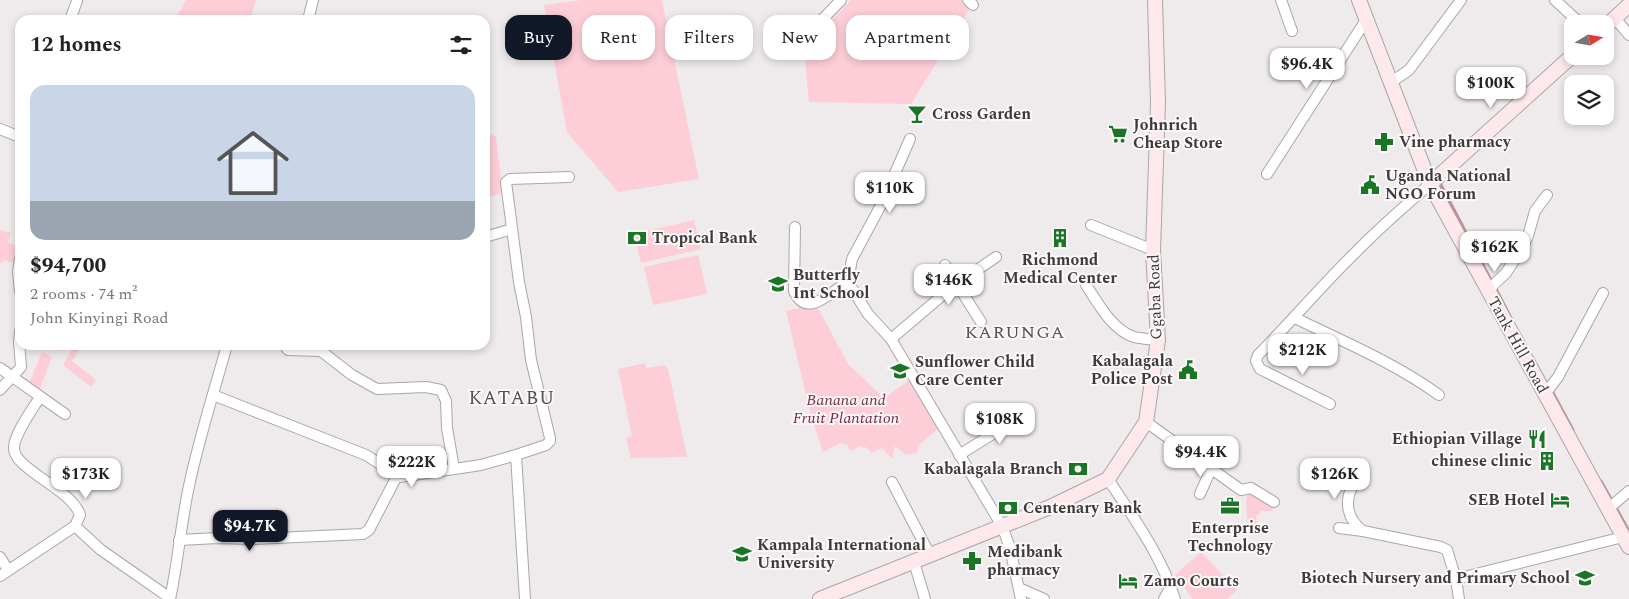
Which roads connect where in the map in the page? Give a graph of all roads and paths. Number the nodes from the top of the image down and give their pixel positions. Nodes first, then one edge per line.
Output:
1 (313, 0) edge
2 (841, 0) edge
3 (1155, 0) edge
4 (1281, 0) edge
5 (1359, 0) edge
6 (1462, 0) edge
7 (1556, 0) edge
8 (78, 1) edge
9 (1629, 4) edge
10 (72, 15) edge
11 (309, 15) edge
12 (827, 15) edge
13 (1572, 15) edge
14 (1614, 18) edge
15 (1366, 20) junction
16 (1614, 25) edge
17 (1292, 31) dead end
18 (1629, 35) edge
19 (1564, 63) edge
20 (1390, 83) junction
21 (0, 129) edge
22 (15, 135) edge
23 (910, 139) dead end
24 (1267, 174) dead end
25 (569, 177) dead end
26 (1430, 184) junction
27 (1547, 195) dead end
28 (1091, 225) dead end
29 (796, 227) dead end
30 (512, 229) junction
31 (490, 236) edge
32 (1153, 250) junction
33 (996, 257) dead end
34 (945, 265) dead end
35 (848, 282) junction
36 (956, 284) junction
37 (1086, 285) dead end
38 (1488, 290) junction
39 (1603, 293) dead end
40 (1295, 318) junction
41 (981, 322) dead end
42 (890, 340) junction
43 (1158, 340) junction
44 (20, 350) edge
45 (226, 350) edge
46 (288, 350) edge
47 (0, 368) edge
48 (11, 378) junction
49 (0, 390) edge
50 (1545, 394) junction
51 (213, 395) junction
52 (1439, 395) dead end
53 (40, 397) junction
54 (1330, 404) dead end
55 (1025, 410) dead end
56 (65, 414) dead end
57 (1146, 422) junction
58 (516, 455) junction
59 (959, 455) junction
60 (454, 468) junction
61 (1211, 469) junction
62 (398, 476) junction
63 (1108, 478) junction
64 (892, 482) dead end
65 (1352, 487) dead end
66 (1629, 491) edge
67 (1200, 494) dead end
68 (1274, 502) dead end
69 (1608, 509) junction
70 (75, 526) junction
71 (1002, 526) junction
72 (1339, 528) dead end
73 (1363, 531) junction
74 (179, 540) junction
75 (1626, 542) edge
76 (930, 555) junction
77 (0, 557) edge
78 (914, 562) junction
79 (4, 573) edge
80 (1456, 579) junction
81 (1171, 586) junction
82 (1019, 588) junction
83 (170, 598) edge
84 (525, 599) edge
85 (820, 599) edge
86 (925, 599) edge
87 (1021, 599) edge
88 (1044, 599) edge
89 (1164, 599) edge
90 (1175, 599) edge
91 (1459, 599) edge

1 - 11 street
2 - 12 street
3 - 32 street, Ggaba Road
4 - 17 street
5 - 15 street, Tank Hill Road
6 - 20 street
7 - 13 street
8 - 10 street
9 - 14 street
15 - 20 street, Tank Hill Road
15 - 24 street
16 - 18 street
19 - 26 street
20 - 26 street, Tank Hill Road
21 - 22 street
23 - 35 street
25 - 30 street
26 - 38 street, Tank Hill Road
26 - 40 street
27 - 38 street
28 - 32 street
29 - 35 street
30 - 31 street
30 - 58 street
32 - 43 street, Ggaba Road
33 - 36 street
34 - 36 street
35 - 42 street
36 - 41 street
36 - 42 street
37 - 43 street
38 - 50 street, Tank Hill Road
39 - 50 street
40 - 52 street
40 - 54 street
42 - 59 street
43 - 57 street, Ggaba Road
44 - 48 street
45 - 51 street
46 - 60 street
47 - 48 street
48 - 49 street
48 - 53 street
50 - 69 street, Tank Hill Road
51 - 62 street
51 - 74 street
53 - 56 street
53 - 70 street
55 - 59 street
57 - 61 street
57 - 63 street, Ggaba Road
58 - 60 street
58 - 84 street
59 - 71 street
60 - 62 street
61 - 67 street
61 - 68 street
62 - 74 street
63 - 71 street, Ggaba Road
63 - 81 street
64 - 76 street
65 - 73 street
66 - 69 street
69 - 75 street, Tank Hill Road
70 - 79 street
70 - 83 street
71 - 76 street, Ggaba Road
71 - 82 street
72 - 73 street
73 - 80 street
74 - 83 street
75 - 80 street
76 - 78 street, Ggaba Road
77 - 79 street
78 - 85 street, Ggaba Road
78 - 86 street
80 - 91 street
81 - 89 street
81 - 90 street
82 - 87 street
82 - 88 street

